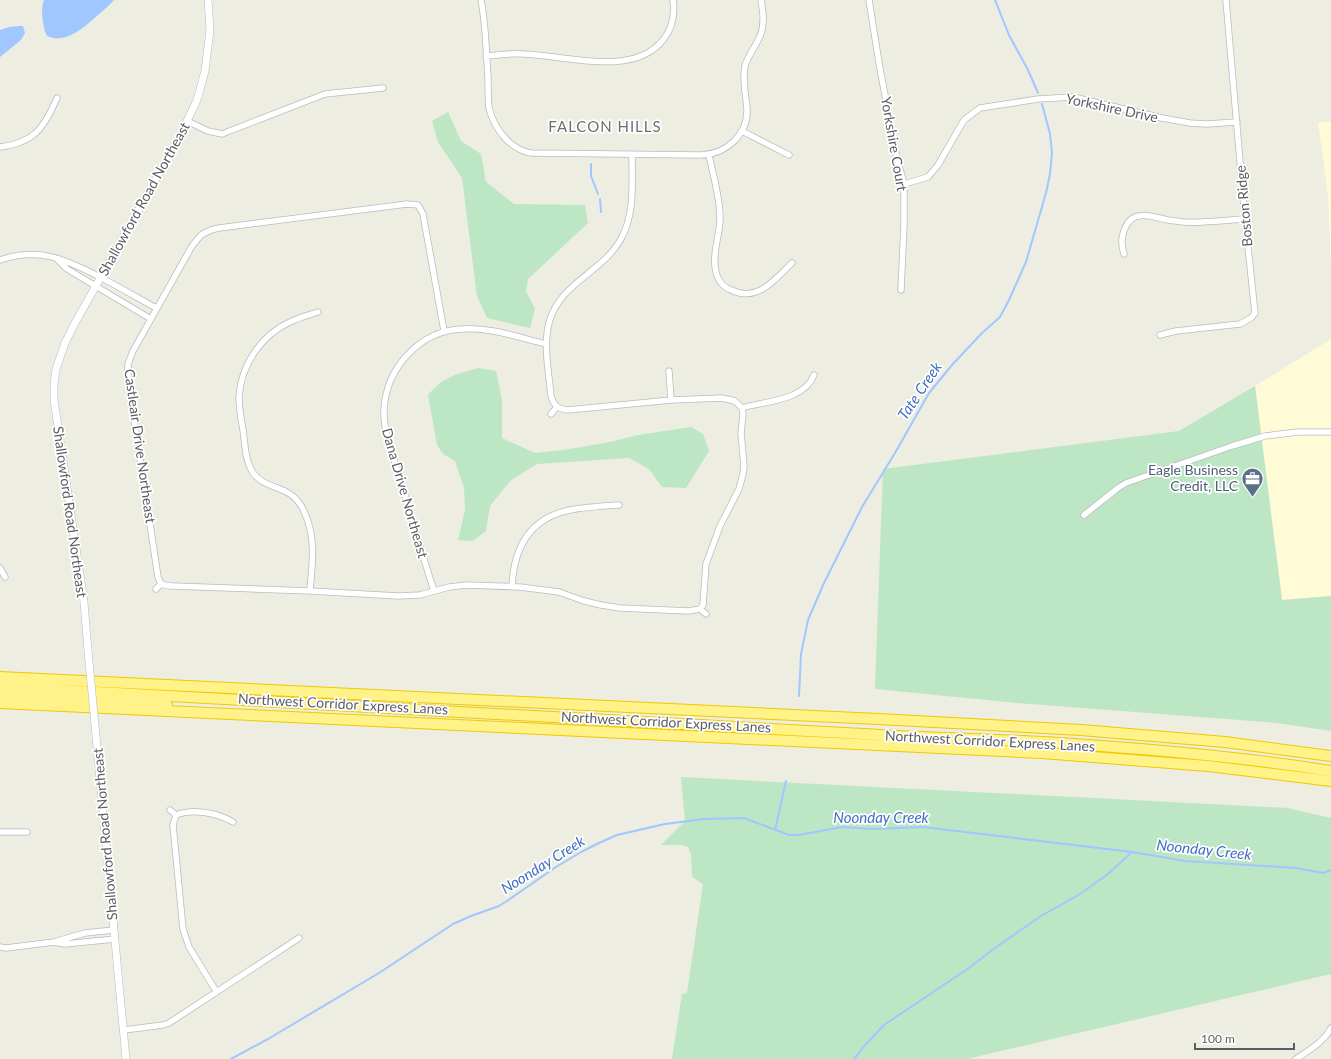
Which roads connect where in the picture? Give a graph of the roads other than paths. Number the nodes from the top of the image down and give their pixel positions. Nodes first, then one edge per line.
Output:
1 (208, 0) edge
2 (481, 0) edge
3 (673, 0) edge
4 (761, 0) edge
5 (869, 0) edge
6 (1226, 0) edge
7 (486, 56) junction
8 (383, 88) dead end
9 (57, 98) dead end
10 (187, 121) junction
11 (1237, 122) junction
12 (742, 131) junction
13 (0, 147) edge
14 (632, 155) junction
15 (709, 155) junction
16 (790, 155) dead end
17 (904, 184) junction
18 (1245, 219) junction
19 (1124, 254) dead end
20 (57, 258) junction
21 (0, 260) edge
22 (792, 262) dead end
23 (101, 277) junction
24 (96, 286) junction
25 (901, 290) dead end
26 (156, 308) junction
27 (318, 312) dead end
28 (151, 318) junction
29 (444, 332) junction
30 (1160, 335) dead end
31 (546, 344) junction
32 (669, 371) dead end
33 (814, 375) dead end
34 (671, 400) junction
35 (557, 407) junction
36 (742, 408) junction
37 (551, 414) dead end
38 (1331, 432) edge
39 (619, 504) dead end
40 (1084, 515) dead end
41 (0, 568) edge
42 (5, 577) dead end
43 (161, 584) junction
44 (512, 586) junction
45 (156, 589) dead end
46 (310, 591) junction
47 (434, 592) junction
48 (700, 609) junction
49 (706, 614) dead end
50 (0, 677) edge
51 (0, 687) edge
52 (0, 694) edge
53 (0, 703) edge
54 (305, 718) junction
55 (1331, 756) edge
56 (1331, 771) edge
57 (1331, 781) edge
58 (170, 810) dead end
59 (176, 815) junction
60 (233, 822) dead end
61 (0, 832) edge
62 (27, 832) dead end
63 (114, 930) junction
64 (299, 938) dead end
65 (115, 939) junction
66 (54, 942) junction
67 (0, 947) edge
68 (216, 991) junction
69 (1331, 1028) edge
70 (124, 1030) junction
71 (126, 1059) edge
72 (1296, 1059) edge

1 - 10 street, Shallowford Road Northeast
2 - 7 street
3 - 7 street
4 - 12 street
5 - 17 street, Yorkshire Court
6 - 11 street, Boston Ridge
7 - 14 street
8 - 10 street
9 - 13 street
10 - 23 street, Shallowford Road Northeast
11 - 17 street, Yorkshire Drive
11 - 18 street, Boston Ridge
12 - 15 street
12 - 16 street
14 - 15 street
14 - 31 street
15 - 22 street
17 - 25 street, Yorkshire Court
18 - 19 street
18 - 30 street, Boston Ridge
20 - 21 street
20 - 23 street
20 - 24 street
23 - 24 street, Shallowford Road Northeast
23 - 26 street
24 - 28 street
24 - 63 street, Shallowford Road Northeast, bridge
26 - 28 street, Castleair Drive Northeast
26 - 29 street, Castleair Drive Northeast
27 - 46 street
28 - 43 street, Castleair Drive Northeast
29 - 31 street, Dana Drive Northeast
29 - 47 street, Dana Drive Northeast
31 - 35 street
32 - 34 street
33 - 36 street
34 - 35 street
34 - 36 street
35 - 37 street
36 - 48 street
38 - 40 street
39 - 44 street
41 - 42 street
43 - 45 street
43 - 46 street
44 - 47 street
44 - 48 street
46 - 47 street
48 - 49 street
50 - 55 highway
51 - 56 highway, Northwest Corridor Express Lanes
52 - 54 highway
53 - 54 highway
54 - 57 highway
58 - 59 street
59 - 60 street
59 - 68 street
61 - 62 street
63 - 65 street, Shallowford Road Northeast
63 - 66 street
64 - 68 street
65 - 66 street
65 - 70 street, Shallowford Road Northeast
66 - 67 street
68 - 70 street
69 - 72 street
70 - 71 street, Shallowford Road Northeast

